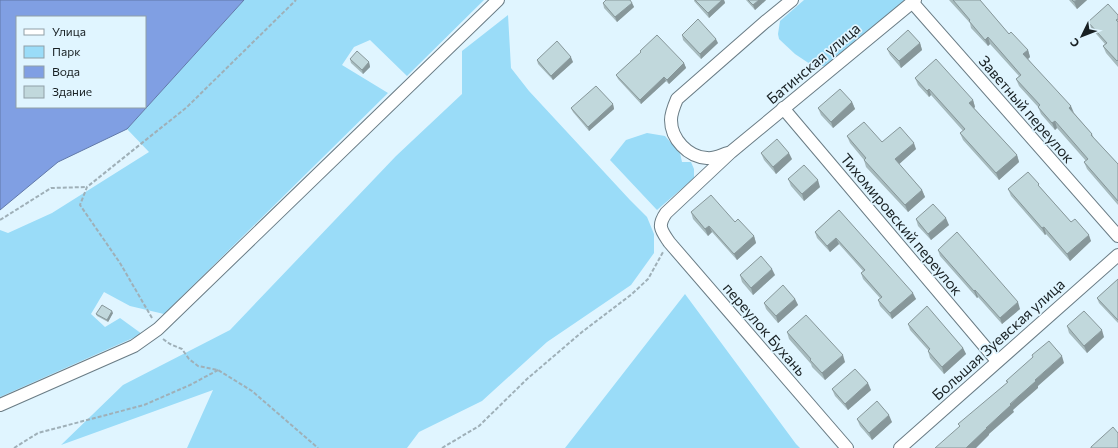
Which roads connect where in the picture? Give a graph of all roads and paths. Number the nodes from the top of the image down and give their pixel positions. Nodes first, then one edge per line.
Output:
1 (296, 0) edge
2 (498, 0) edge
3 (792, 0) edge
4 (914, 1) edge
5 (783, 108) junction
6 (732, 152) junction
7 (87, 187) junction
8 (0, 220) edge
9 (661, 229) joint
10 (1118, 236) edge
11 (669, 242) junction
12 (1118, 255) edge
13 (157, 330) junction
14 (997, 361) junction
15 (218, 370) junction
16 (0, 405) edge
17 (14, 448) edge
18 (318, 448) edge
19 (442, 448) edge
20 (847, 448) edge
21 (900, 448) edge

1 - 7 path
2 - 13 street
3 - 6 street, Батинская улица
4 - 5 street, Батинская улица
4 - 10 street, Заветный переулок
5 - 6 street, Батинская улица
5 - 14 street, Тихомировский переулок
6 - 9 street, Батинская улица
7 - 8 path
7 - 13 path
9 - 11 street, переулок Бухань
11 - 19 path
11 - 20 street, переулок Бухань
12 - 14 street, Большая Зуевская улица
13 - 15 path
13 - 16 street
14 - 21 street, Большая Зуевская улица
15 - 17 path
15 - 18 path

